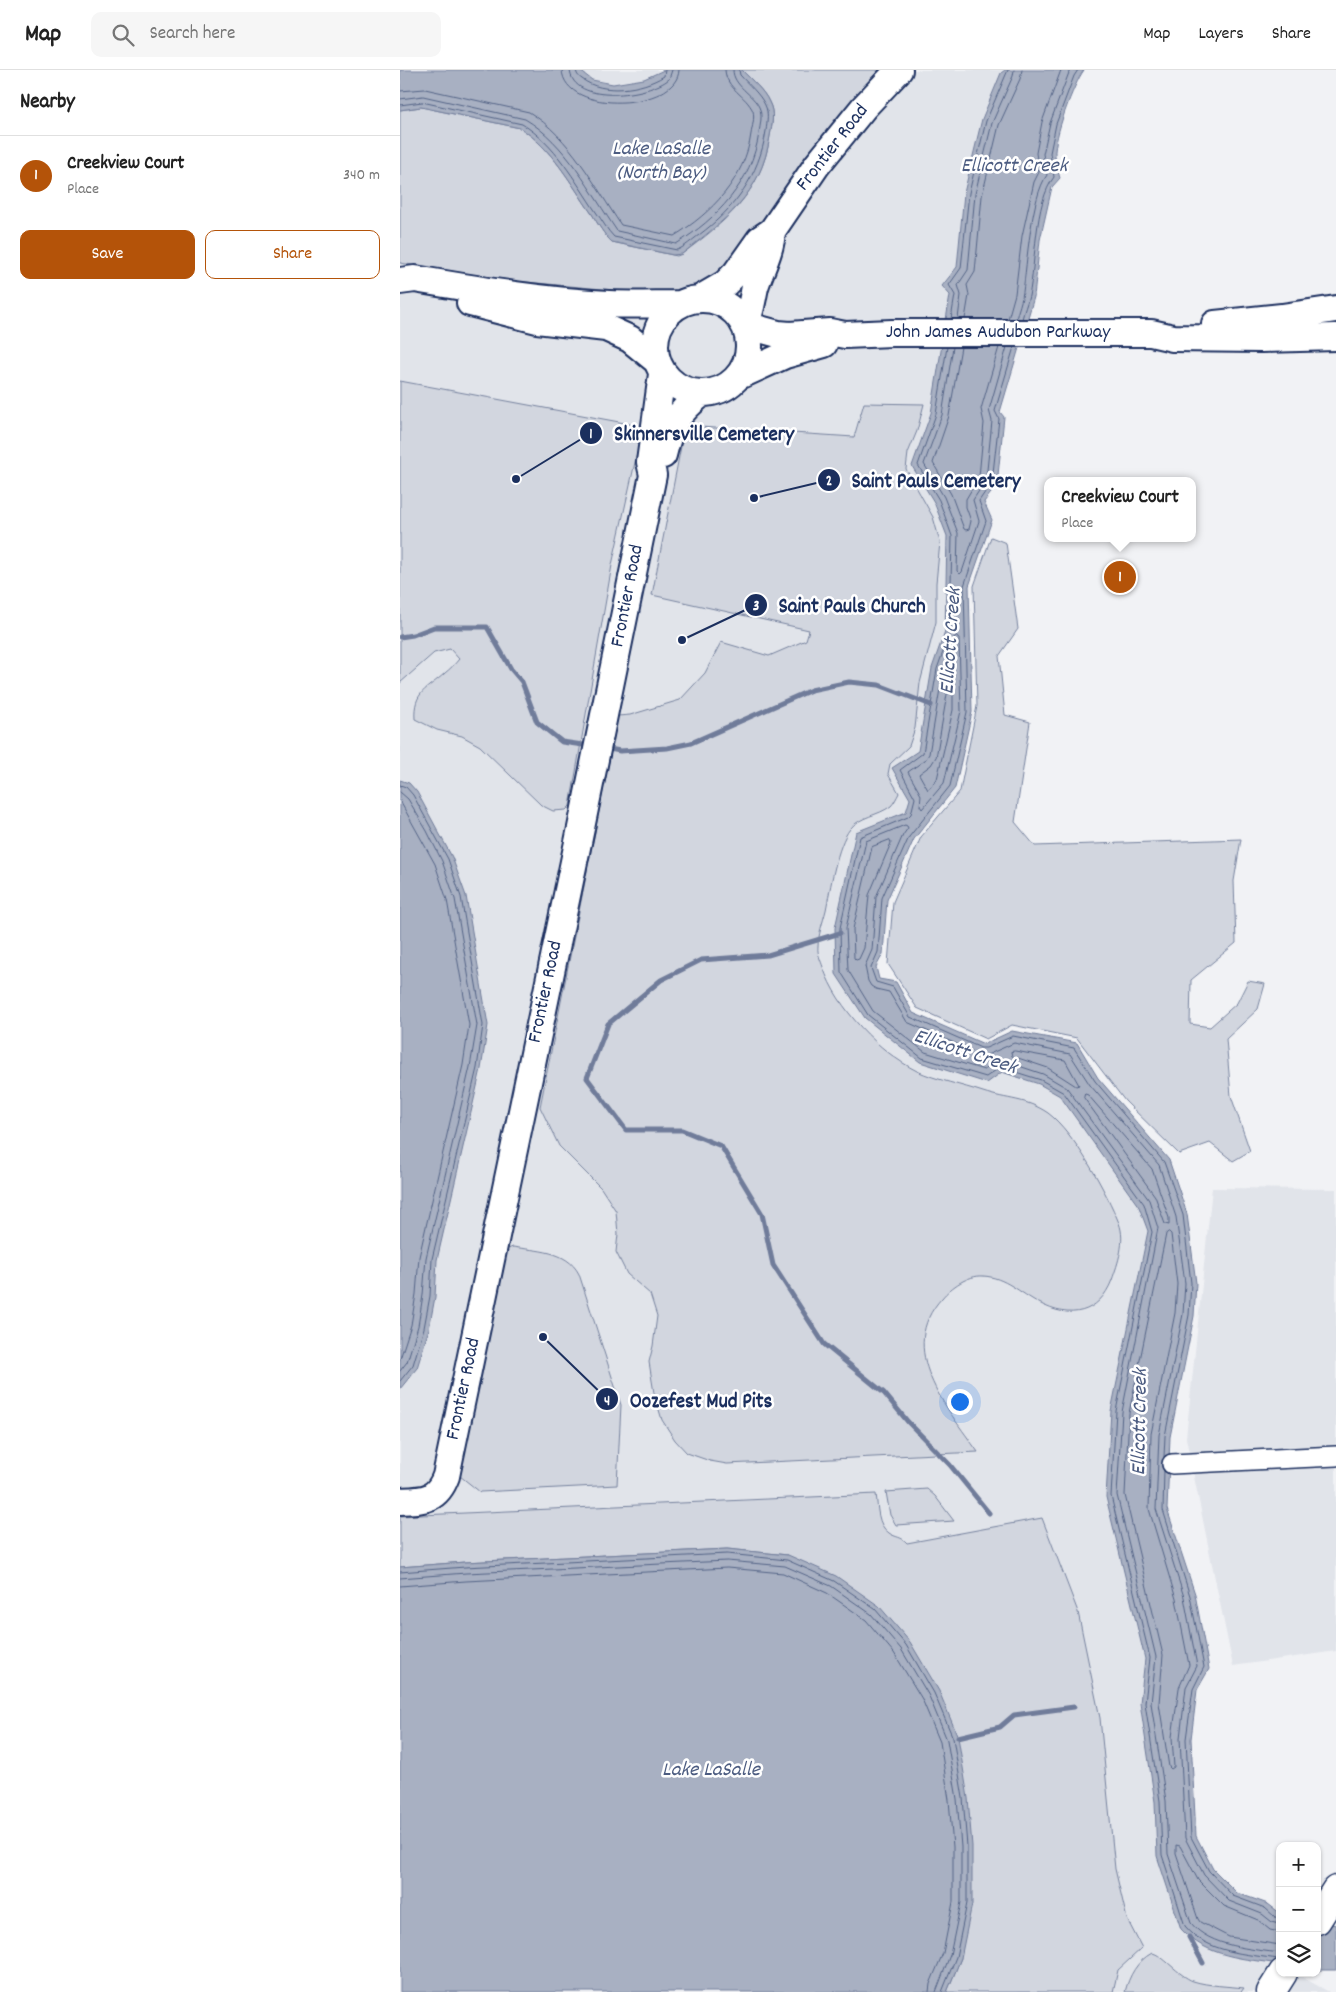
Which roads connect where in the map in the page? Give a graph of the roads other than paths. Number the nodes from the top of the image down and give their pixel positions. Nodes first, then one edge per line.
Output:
1 (899, 70) edge
2 (772, 231) junction
3 (400, 281) edge
4 (690, 301) junction
5 (1336, 309) edge
6 (745, 325) junction
7 (1151, 333) junction
8 (845, 335) junction
9 (1336, 336) edge
10 (660, 367) junction
11 (739, 376) junction
12 (702, 393) junction
13 (653, 476) junction
14 (1336, 1456) edge
15 (1172, 1464) dead end
16 (412, 1501) edge
17 (1336, 1890) edge
18 (1321, 1914) edge
19 (1280, 1977) edge
20 (1271, 1992) edge

1 - 2 main road, Frontier Road
2 - 4 main road, Frontier Road
2 - 6 main road, Frontier Road
3 - 4 main road
3 - 10 main road
4 - 6 main road
4 - 10 main road
5 - 7 main road, John James Audubon Parkway
6 - 8 main road, John James Audubon Parkway
6 - 11 main road
7 - 8 main road, John James Audubon Parkway
7 - 9 main road, John James Audubon Parkway
8 - 11 main road, John James Audubon Parkway
10 - 12 main road
10 - 13 main road, Frontier Road
11 - 12 main road
12 - 13 main road, Frontier Road
13 - 16 main road, Frontier Road
14 - 15 street
17 - 18 main road
19 - 20 main road

